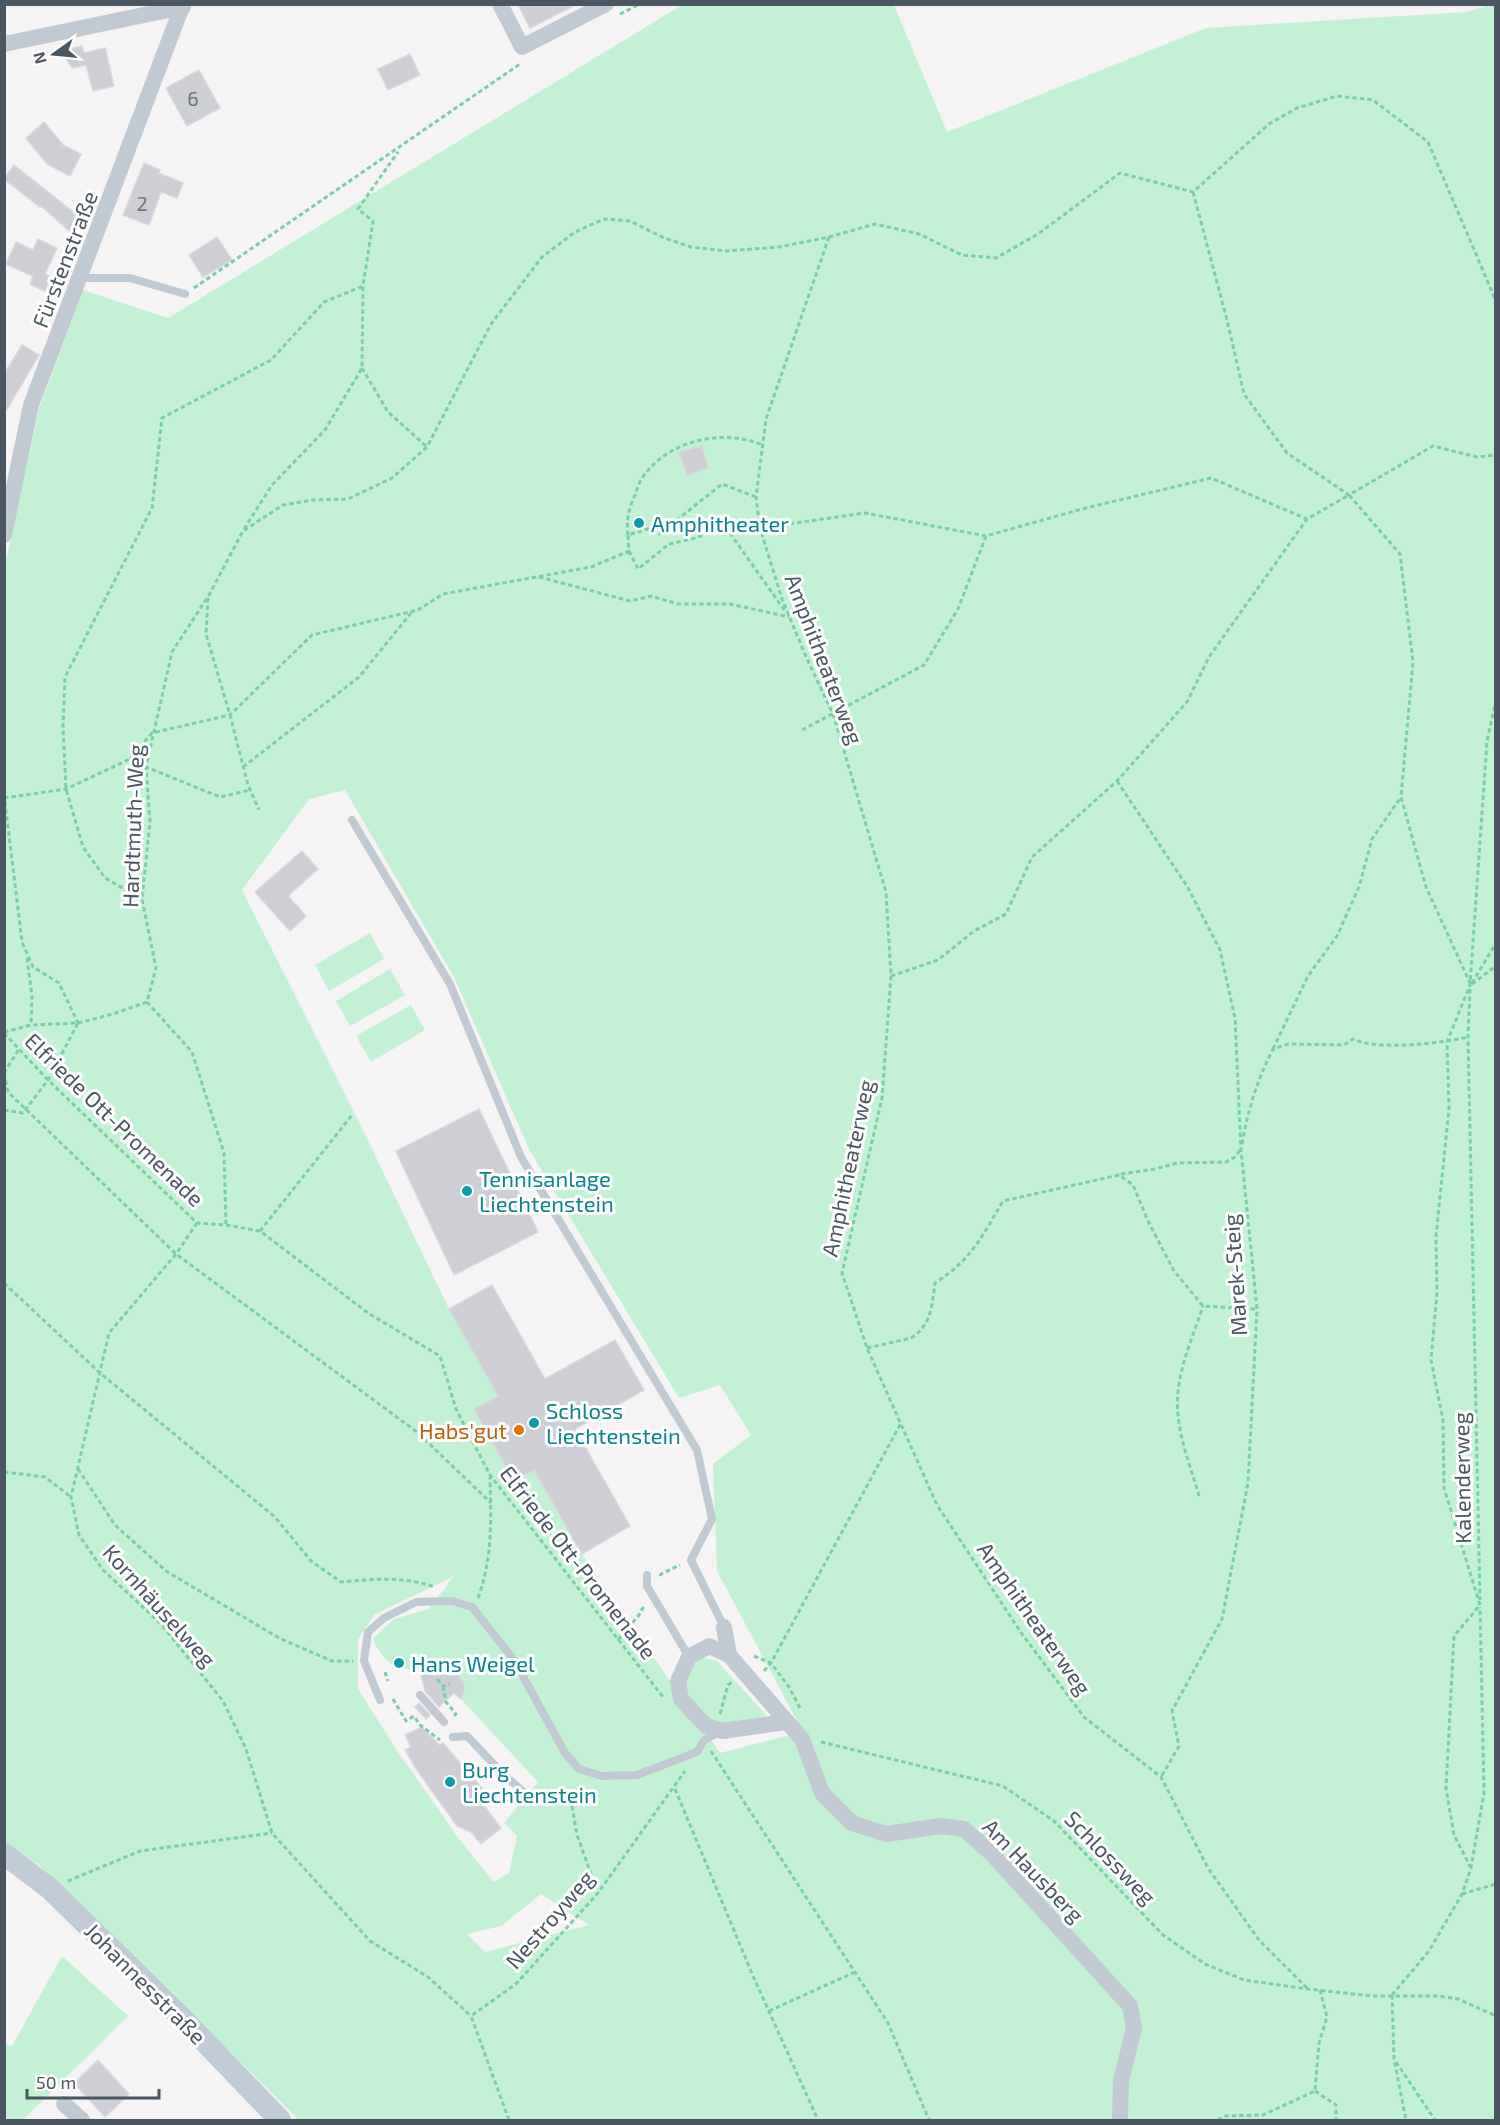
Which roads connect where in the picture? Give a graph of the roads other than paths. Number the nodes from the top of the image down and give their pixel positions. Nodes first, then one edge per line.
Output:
1 (500, 4) edge
2 (606, 4) edge
3 (183, 6) edge
4 (4, 44) edge
5 (81, 278) junction
6 (185, 294) road end
7 (4, 535) edge
8 (352, 820) dead end
9 (647, 1575) dead end
10 (724, 1627) joint
11 (729, 1655) junction
12 (689, 1657) junction
13 (420, 1695) dead end
14 (380, 1700) dead end
15 (444, 1722) dead end
16 (785, 1722) junction
17 (714, 1733) junction
18 (453, 1737) dead end
19 (528, 1796) dead end
20 (4, 1854) edge
21 (64, 2104) dead end
22 (82, 2121) edge
23 (280, 2121) edge
24 (1119, 2121) edge

1 - 2 street
3 - 4 street
3 - 5 street, Fürstenstraße
5 - 6 lane
5 - 7 street, Fürstenstraße
8 - 10 lane
9 - 12 lane
10 - 11 street, Am Hausberg
11 - 12 street
11 - 16 street, Am Hausberg
12 - 17 street
13 - 15 lane
14 - 17 lane
16 - 17 street
16 - 24 street, Am Hausberg
18 - 19 lane
20 - 23 main road, Johannesstraße
21 - 22 street

